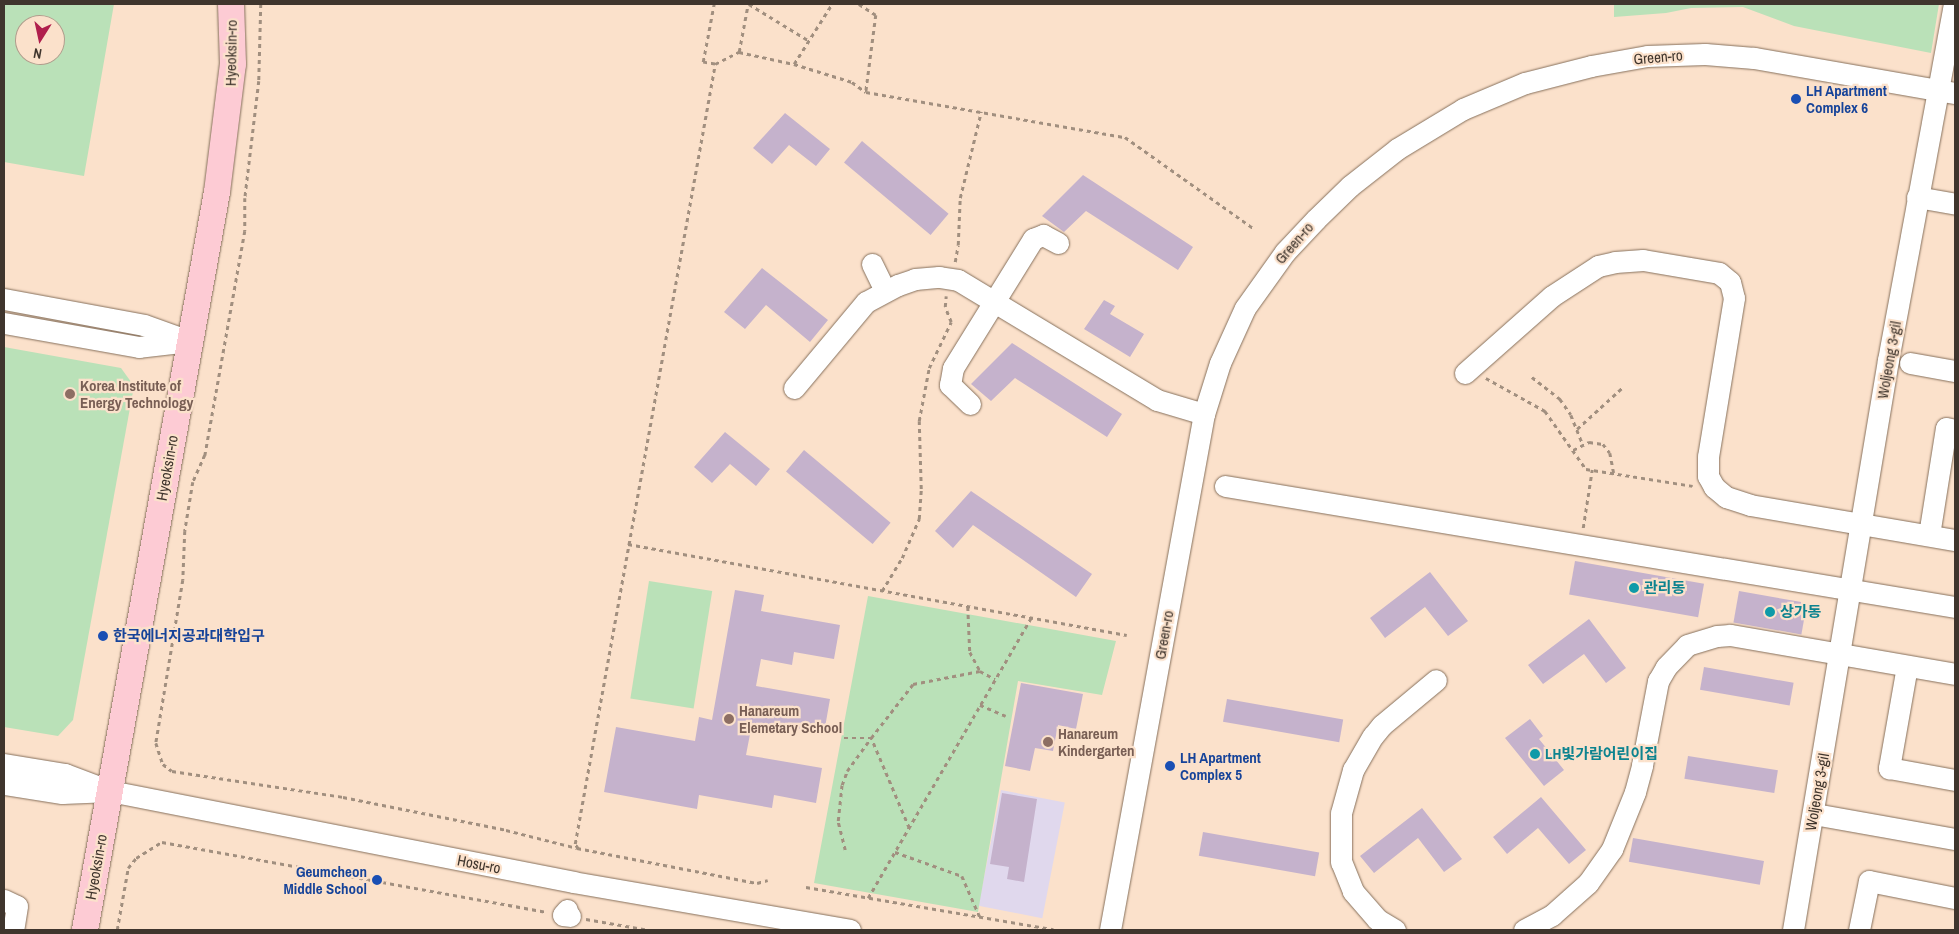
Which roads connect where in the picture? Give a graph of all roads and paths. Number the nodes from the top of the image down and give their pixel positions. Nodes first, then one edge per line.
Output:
1 (231, 4) edge
2 (261, 4) edge
3 (714, 4) edge
4 (749, 4) edge
5 (832, 4) edge
6 (860, 4) edge
7 (1954, 4) edge
8 (808, 40) junction
9 (739, 52) junction
10 (715, 64) junction
11 (794, 64) junction
12 (1946, 91) edge
13 (866, 92) junction
14 (981, 112) junction
15 (1917, 197) junction
16 (1955, 204) edge
17 (1253, 228) dead end
18 (1058, 243) dead end
19 (872, 264) dead end
20 (948, 279) junction
21 (884, 291) junction
22 (4, 299) edge
23 (994, 301) junction
24 (4, 323) edge
25 (189, 341) junction
26 (1910, 363) dead end
27 (1468, 370) joint
28 (1955, 370) edge
29 (1532, 377) dead end
30 (1623, 387) dead end
31 (794, 388) dead end
32 (970, 404) dead end
33 (1204, 414) junction
34 (1577, 429) junction
35 (1955, 430) edge
36 (1584, 444) junction
37 (1573, 450) junction
38 (1592, 470) junction
39 (1614, 473) junction
40 (1225, 486) dead end
41 (1714, 486) junction
42 (1861, 524) junction
43 (1929, 535) junction
44 (1955, 540) edge
45 (628, 544) junction
46 (1580, 544) junction
47 (1851, 589) junction
48 (882, 591) junction
49 (968, 607) junction
50 (1955, 607) edge
51 (1031, 618) junction
52 (1127, 636) dead end
53 (1840, 654) junction
54 (1907, 666) junction
55 (980, 671) junction
56 (1955, 674) edge
57 (995, 679) junction
58 (1436, 680) dead end
59 (980, 705) junction
60 (1006, 716) dead end
61 (844, 738) dead end
62 (871, 738) junction
63 (4, 764) edge
64 (1955, 780) edge
65 (4, 784) edge
66 (110, 791) junction
67 (1814, 814) junction
68 (909, 828) junction
69 (1955, 839) edge
70 (578, 849) junction
71 (844, 850) dead end
72 (895, 852) junction
73 (768, 880) dead end
74 (806, 887) dead end
75 (868, 898) junction
76 (1955, 898) edge
77 (4, 900) edge
78 (980, 917) junction
79 (13, 930) edge
80 (85, 930) edge
81 (117, 930) edge
82 (649, 930) edge
83 (850, 930) edge
84 (1053, 930) edge
85 (1110, 930) edge
86 (1395, 930) edge
87 (1524, 930) edge
88 (1793, 930) edge
89 (1859, 930) edge

1 - 25 main road, Hyeoksin-ro
2 - 70 path
3 - 10 path
4 - 8 path
4 - 9 path
5 - 8 path
6 - 13 path
7 - 12 street, Woljeong 3-gil
8 - 11 path
9 - 10 path
9 - 11 path
10 - 45 path
11 - 13 path
12 - 15 street, Woljeong 3-gil
12 - 33 street, Green-ro
13 - 14 path
14 - 17 path
14 - 20 path
15 - 16 street
15 - 42 street, Woljeong 3-gil
18 - 23 street
19 - 21 street
20 - 21 street
20 - 23 street
20 - 48 path
21 - 31 street
22 - 25 street
23 - 32 street
23 - 33 street
24 - 25 street
25 - 66 main road, Hyeoksin-ro
26 - 28 street
27 - 37 path
27 - 41 street
29 - 34 path
30 - 34 path
33 - 85 street, Green-ro
34 - 36 path
35 - 43 street
36 - 37 path
36 - 39 path
37 - 38 path
38 - 39 path
38 - 46 path
39 - 41 path
40 - 46 street
41 - 42 street
42 - 43 street
42 - 47 street, Woljeong 3-gil
43 - 44 street
45 - 48 path
45 - 70 path
46 - 47 street
47 - 50 street
47 - 53 street, Woljeong 3-gil
48 - 49 path
49 - 51 path
49 - 55 path
51 - 52 path
51 - 57 path
53 - 54 street
53 - 67 street, Woljeong 3-gil
53 - 87 street
54 - 56 street
54 - 64 street
55 - 57 path
55 - 62 path
57 - 59 path
58 - 86 street
59 - 60 path
59 - 68 path
61 - 62 path
62 - 68 path
62 - 71 path
63 - 66 street
65 - 66 street
66 - 80 main road, Hyeoksin-ro
66 - 83 street, Hosu-ro
67 - 69 street
67 - 88 street, Woljeong 3-gil
68 - 72 path
70 - 73 path
72 - 75 path
72 - 78 path
74 - 75 path
75 - 78 path
76 - 89 street
77 - 79 street
78 - 84 path
81 - 82 path

